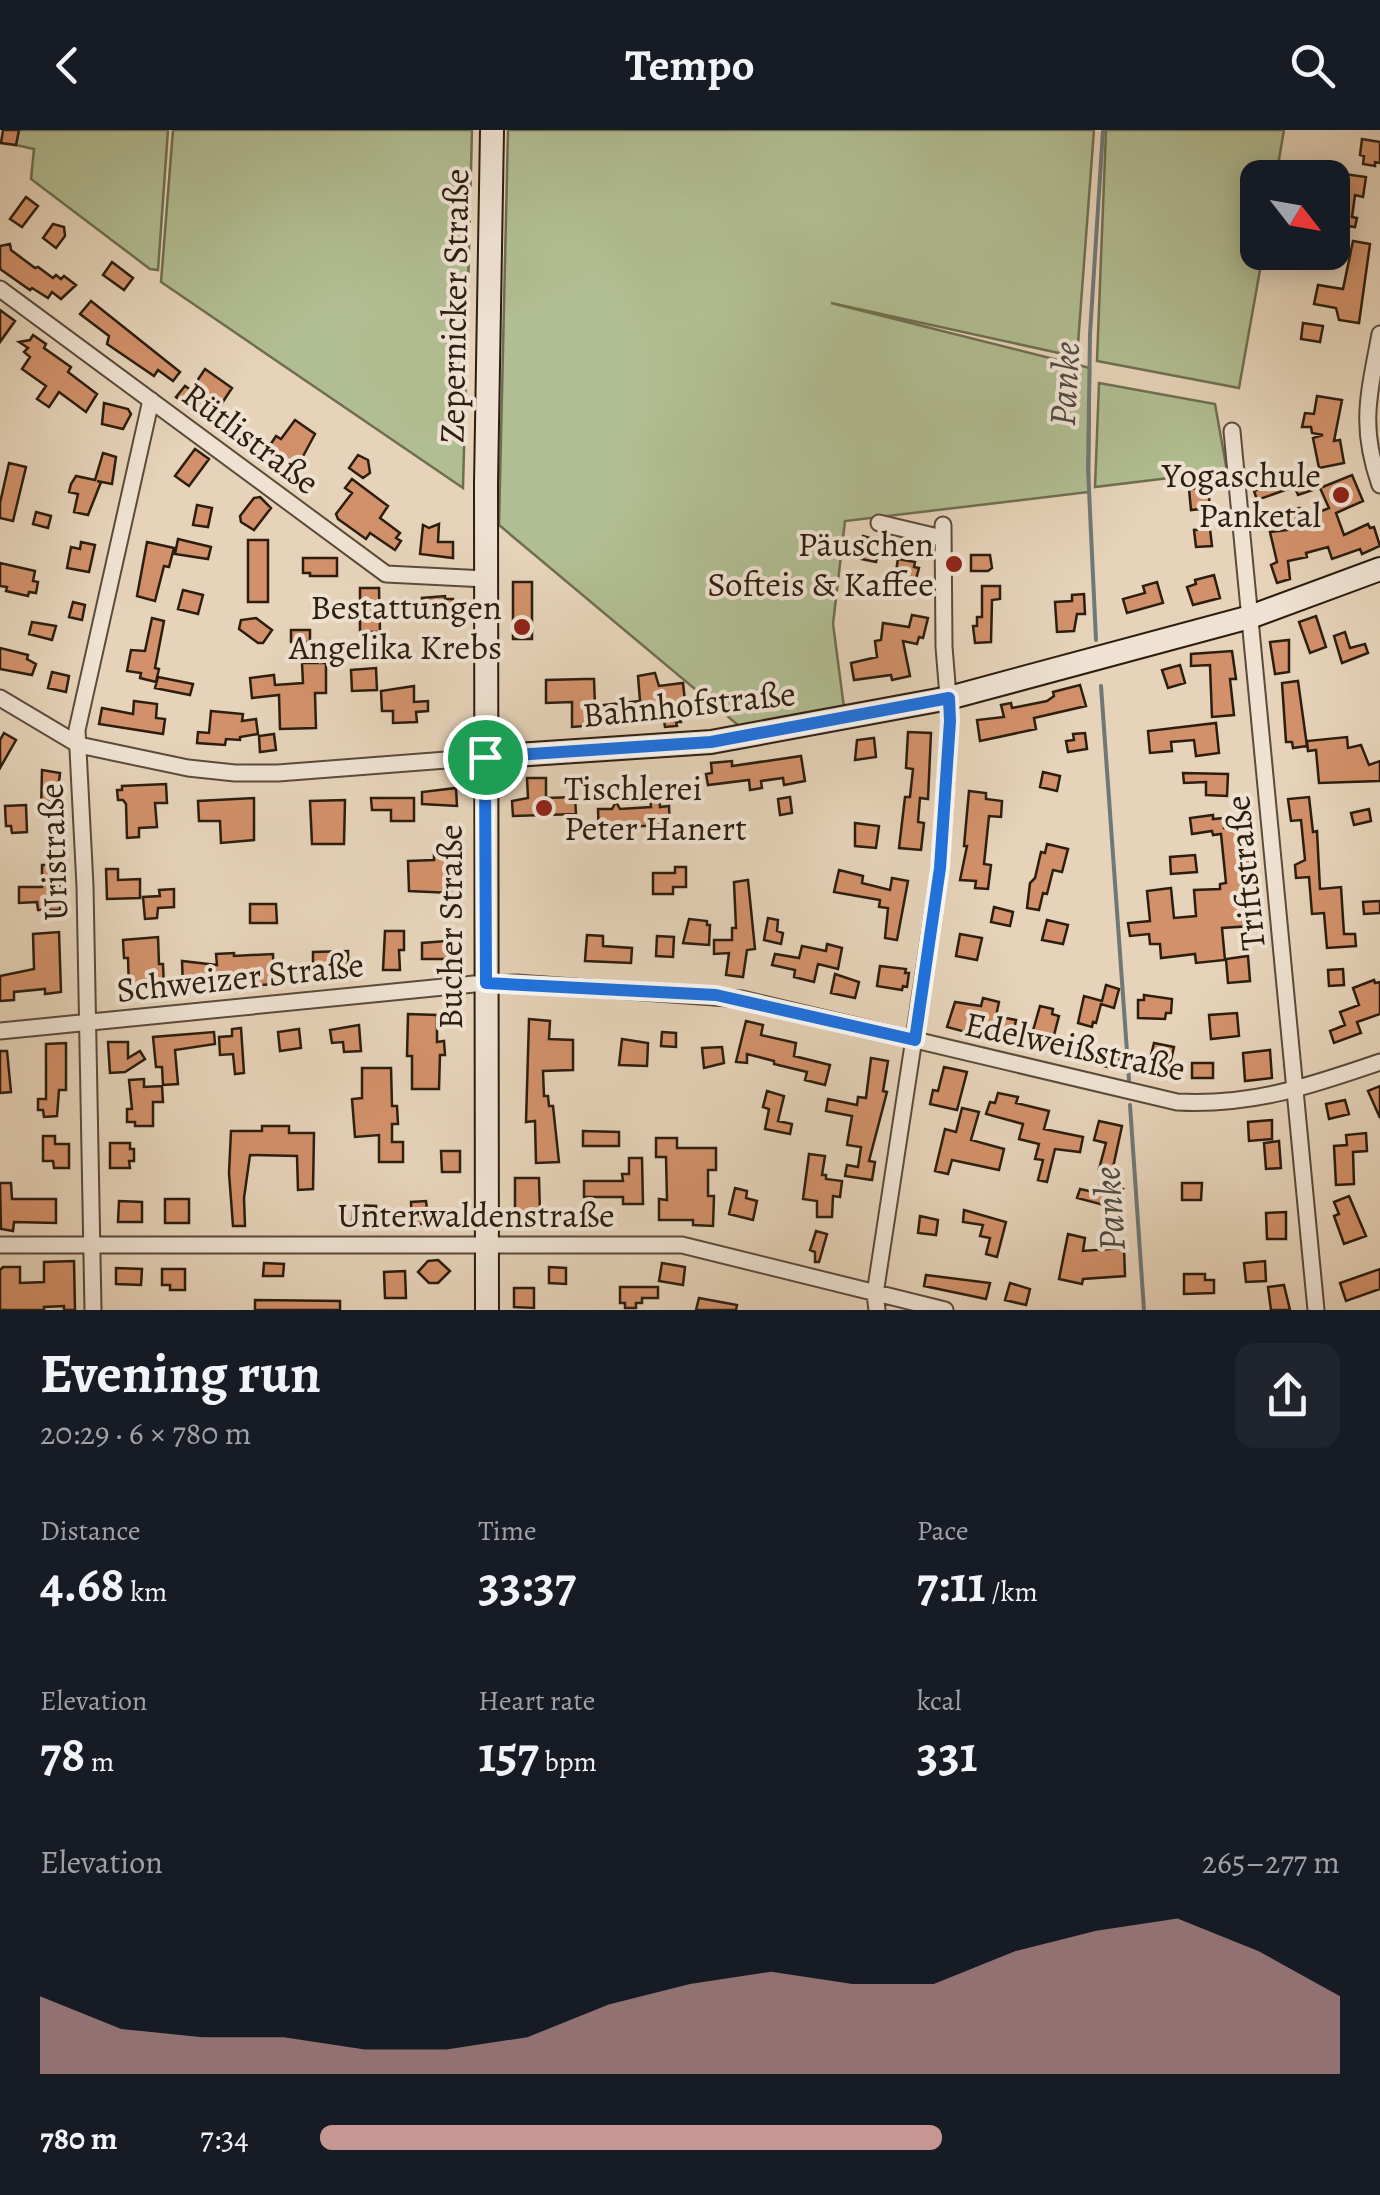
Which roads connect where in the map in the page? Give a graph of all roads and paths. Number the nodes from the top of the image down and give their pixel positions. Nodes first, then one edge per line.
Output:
1 (492, 130) edge
2 (0, 289) edge
3 (1380, 334) edge
4 (151, 400) junction
5 (1232, 431) dead end
6 (486, 484) joint
7 (1380, 485) edge
8 (879, 524) dead end
9 (1380, 569) edge
10 (486, 579) junction
11 (1250, 618) junction
12 (0, 698) edge
13 (949, 698) junction
14 (79, 745) junction
15 (485, 757) junction
16 (486, 983) junction
17 (88, 1022) junction
18 (0, 1031) edge
19 (915, 1040) junction
20 (1380, 1062) edge
21 (1296, 1090) junction
22 (487, 1245) junction
23 (0, 1246) edge
24 (92, 1246) junction
25 (876, 1302) edge
26 (94, 1310) edge
27 (487, 1310) edge
28 (945, 1310) edge
29 (1316, 1310) edge

1 - 6 main road, Zepernicker Straße
2 - 4 street, Rütlistraße
3 - 7 street
4 - 10 street, Rütlistraße
4 - 14 street, Uristraße
5 - 11 street, Triftstraße
6 - 10 main road, Bucher Straße
8 - 13 street
9 - 11 main road, Bahnhofstraße
10 - 15 main road, Bucher Straße
11 - 13 main road, Bahnhofstraße
11 - 21 street, Triftstraße
12 - 14 street, Bahnhofstraße
13 - 15 main road, Bahnhofstraße
13 - 19 street
14 - 15 street, Bahnhofstraße
14 - 17 street, Uristraße
15 - 16 main road, Bucher Straße
16 - 17 street, Schweizer Straße
16 - 19 street, Edelweißstraße
16 - 22 main road, Bucher Straße
17 - 18 street, Schweizer Straße
17 - 24 street, Uristraße
19 - 21 street, Edelweißstraße
19 - 25 street
20 - 21 street, Edelweißstraße
21 - 29 street, Triftstraße
22 - 24 street, Unterwaldenstraße
22 - 25 street, Unterwaldenstraße
22 - 27 main road, Bucher Straße
23 - 24 street, Unterwaldenstraße
24 - 26 street, Uristraße
25 - 28 street, Unterwaldenstraße

